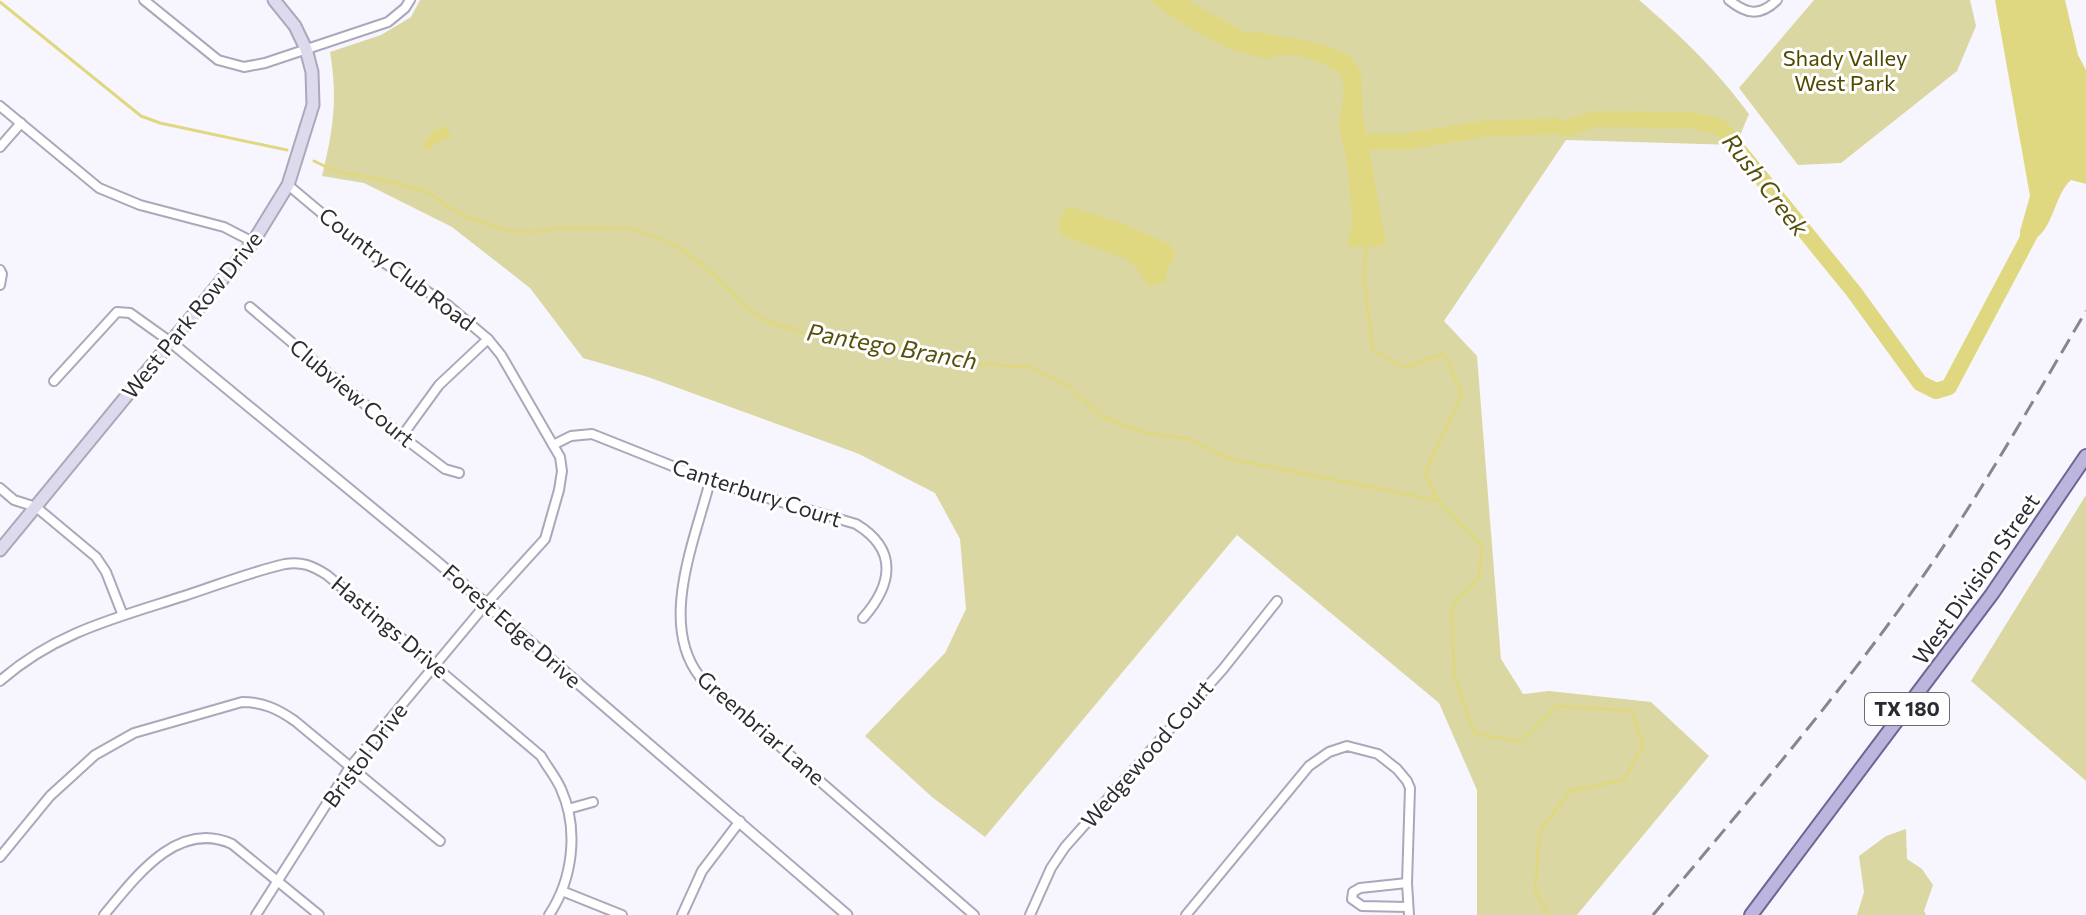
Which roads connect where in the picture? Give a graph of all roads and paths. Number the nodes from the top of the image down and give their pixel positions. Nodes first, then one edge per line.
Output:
1 (144, 0) edge
2 (274, 0) edge
3 (410, 0) edge
4 (1729, 0) edge
5 (1777, 0) edge
6 (306, 49) junction
7 (0, 106) edge
8 (21, 123) junction
9 (0, 147) edge
10 (288, 185) junction
11 (253, 242) junction
12 (0, 270) edge
13 (0, 285) edge
14 (250, 307) dead end
15 (488, 339) junction
16 (172, 343) junction
17 (54, 381) dead end
18 (402, 436) junction
19 (553, 445) junction
20 (2086, 456) edge
21 (459, 473) dead end
22 (710, 481) junction
23 (0, 488) edge
24 (36, 507) junction
25 (0, 550) edge
26 (1277, 601) dead end
27 (486, 604) junction
28 (122, 613) junction
29 (863, 618) dead end
30 (435, 665) junction
31 (0, 681) edge
32 (350, 767) junction
33 (593, 802) dead end
34 (568, 809) junction
35 (740, 821) junction
36 (440, 841) dead end
37 (0, 857) edge
38 (278, 881) junction
39 (1407, 883) junction
40 (562, 891) junction
41 (1409, 911) edge
42 (104, 915) edge
43 (256, 915) edge
44 (319, 915) edge
45 (549, 915) edge
46 (622, 915) edge
47 (682, 915) edge
48 (847, 915) edge
49 (974, 915) edge
50 (1030, 915) edge
51 (1186, 915) edge
52 (1751, 915) edge

1 - 6 street
2 - 6 main road
3 - 6 street
4 - 5 street
6 - 10 main road, West Park Row Drive
7 - 8 street
8 - 9 street
8 - 11 street
10 - 11 main road, West Park Row Drive
10 - 15 street, Country Club Road
11 - 16 main road, West Park Row Drive
12 - 13 street
14 - 18 street, Clubview Court
15 - 18 street
15 - 19 street, Country Club Road
16 - 17 street
16 - 24 main road, West Park Row Drive
16 - 27 street, Forest Edge Drive
18 - 21 street, Clubview Court
19 - 22 street, Canterbury Court
19 - 27 street, Country Club Road
20 - 52 main road, West Division Street / TX 180
22 - 29 street, Canterbury Court
22 - 49 street, Greenbriar Lane
23 - 24 street
24 - 25 main road, West Park Row Drive
24 - 28 street
26 - 50 street, Wedgewood Court
27 - 30 street, Bristol Drive
27 - 35 street, Forest Edge Drive
28 - 30 street, Hastings Drive
28 - 31 street, Hastings Drive
30 - 32 street, Bristol Drive
30 - 34 street, Hastings Drive
32 - 36 street
32 - 37 street
32 - 38 street, Bristol Drive
33 - 34 street
34 - 40 street, Hastings Drive
35 - 47 street
35 - 48 street, Forest Edge Drive
38 - 42 street
38 - 43 street, Bristol Drive
38 - 44 street
39 - 41 street
39 - 41 street
39 - 51 street
40 - 45 street, Hastings Drive
40 - 46 street

